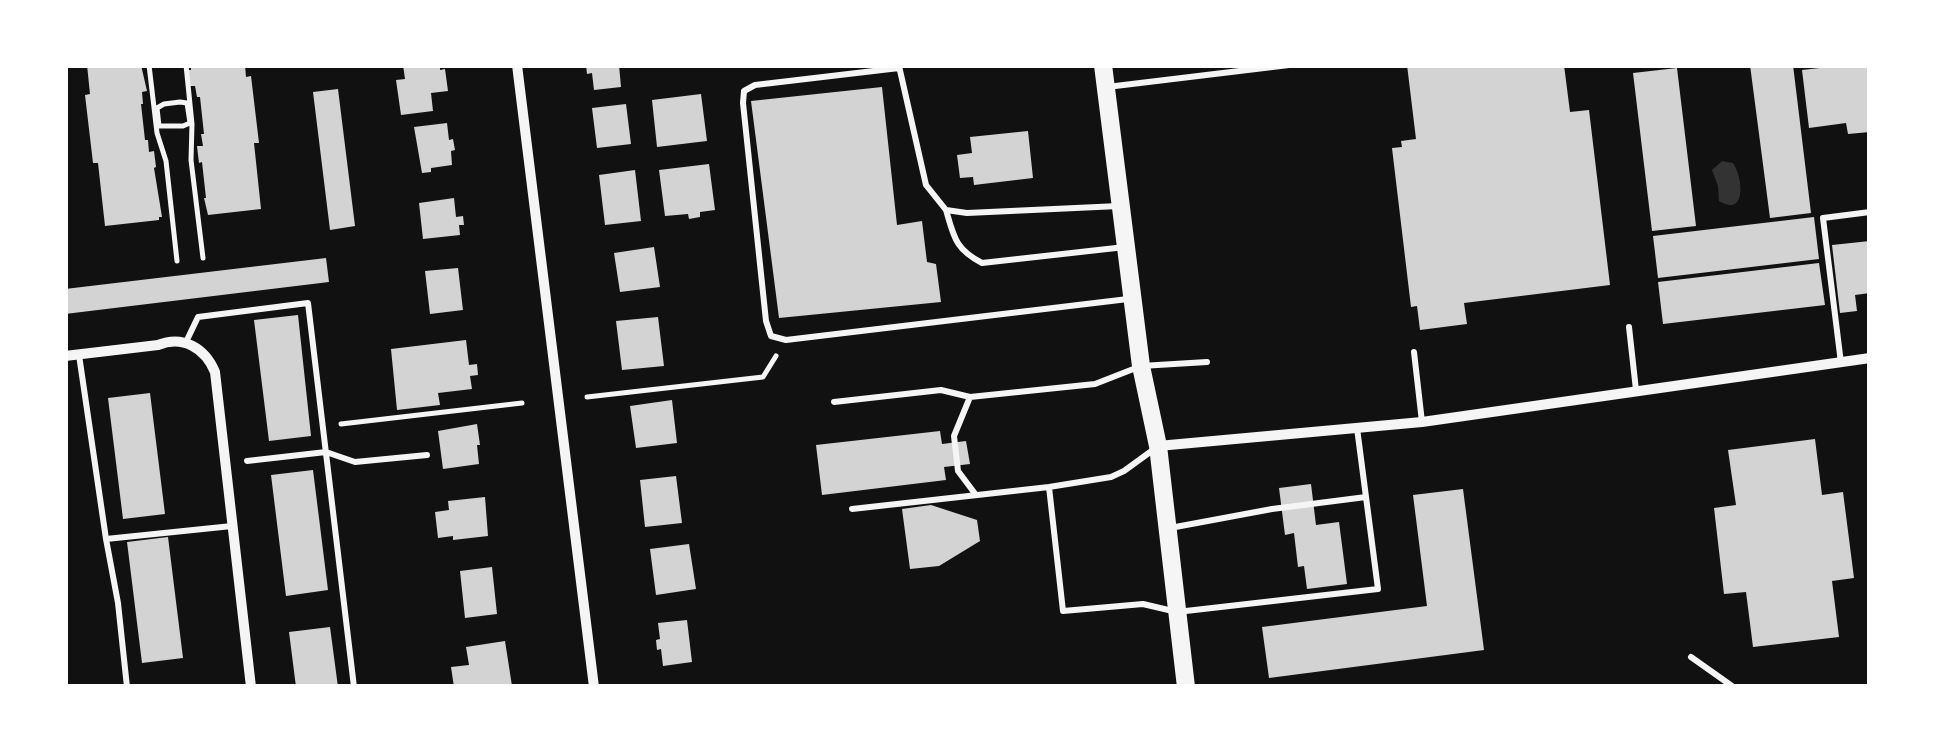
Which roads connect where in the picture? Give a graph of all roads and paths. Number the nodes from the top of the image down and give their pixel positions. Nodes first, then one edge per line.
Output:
1 (149, 65) edge
2 (186, 65) edge
3 (517, 65) edge
4 (1103, 65) edge
5 (1289, 65) edge
6 (899, 66) edge
7 (1106, 87) junction
8 (190, 112) junction
9 (157, 118) junction
10 (1120, 206) junction
11 (946, 210) junction
12 (1870, 212) edge
13 (1126, 247) junction
14 (203, 258) dead end
15 (178, 260) dead end
16 (1132, 298) junction
17 (1629, 327) dead end
18 (786, 340) junction
19 (186, 342) junction
20 (1414, 352) dead end
21 (79, 355) junction
22 (65, 356) edge
23 (1870, 358) edge
24 (1207, 362) dead end
25 (1841, 362) junction
26 (1141, 366) junction
27 (1636, 392) junction
28 (587, 397) dead end
29 (970, 397) junction
30 (834, 402) dead end
31 (522, 403) dead end
32 (1422, 422) junction
33 (323, 426) junction
34 (1357, 426) junction
35 (1158, 446) junction
36 (326, 452) junction
37 (427, 456) dead end
38 (247, 462) dead end
39 (1049, 487) junction
40 (976, 496) junction
41 (1366, 497) junction
42 (852, 510) dead end
43 (232, 526) junction
44 (1167, 528) junction
45 (106, 540) junction
46 (1177, 612) junction
47 (1691, 657) dead end
48 (1732, 686) edge
49 (128, 687) edge
50 (251, 687) edge
51 (354, 687) edge
52 (594, 687) edge
53 (1186, 687) edge

1 - 9 path
2 - 8 path
3 - 52 street
4 - 7 main road
5 - 7 lane
6 - 11 lane
6 - 18 lane
7 - 10 main road
8 - 9 path
8 - 9 path
8 - 14 path
9 - 15 path
10 - 11 lane
10 - 13 main road
11 - 13 lane
12 - 25 lane
13 - 16 main road
16 - 18 lane
16 - 26 main road
17 - 27 lane
18 - 28 path
19 - 21 street
19 - 33 lane
19 - 43 street
20 - 32 lane
21 - 22 street
21 - 45 lane
23 - 25 street
24 - 26 lane
25 - 27 street
26 - 29 lane
26 - 35 main road
27 - 32 street
29 - 30 lane
29 - 40 lane
31 - 33 path
32 - 34 street
33 - 36 lane
34 - 35 street
34 - 41 lane
35 - 39 lane
35 - 44 main road
36 - 37 lane
36 - 38 lane
36 - 51 lane
39 - 40 lane
39 - 46 lane
40 - 42 lane
41 - 44 lane
41 - 46 lane
43 - 45 lane
43 - 50 street
44 - 46 main road
45 - 49 lane
46 - 53 main road
47 - 48 lane

